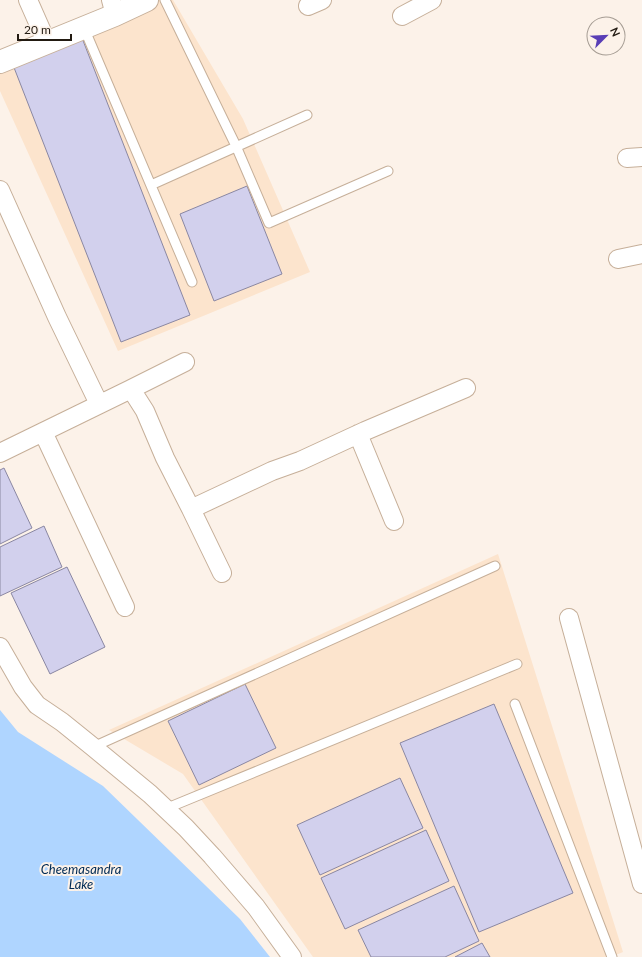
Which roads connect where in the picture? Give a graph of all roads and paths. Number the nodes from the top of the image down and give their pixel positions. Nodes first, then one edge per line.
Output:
1 (28, 0) edge
2 (147, 0) edge
3 (165, 0) edge
4 (432, 0) edge
5 (113, 8) edge
6 (402, 16) dead end
7 (84, 28) junction
8 (47, 43) junction
9 (0, 62) edge
10 (307, 115) dead end
11 (236, 146) junction
12 (388, 171) dead end
13 (151, 185) junction
14 (0, 190) edge
15 (642, 254) edge
16 (618, 259) dead end
17 (192, 282) dead end
18 (185, 362) dead end
19 (466, 388) dead end
20 (131, 389) junction
21 (99, 404) junction
22 (43, 432) junction
23 (358, 434) junction
24 (0, 453) edge
25 (191, 509) junction
26 (394, 521) dead end
27 (495, 566) dead end
28 (222, 573) dead end
29 (124, 607) dead end
30 (569, 618) dead end
31 (0, 648) edge
32 (517, 664) dead end
33 (515, 704) dead end
34 (93, 747) junction
35 (165, 809) junction
36 (642, 884) edge
37 (292, 957) edge
38 (612, 957) edge

1 - 8 street
2 - 5 street
3 - 11 lane
4 - 6 street
5 - 7 street
7 - 8 street
7 - 13 lane
8 - 9 street
10 - 11 lane
11 - 12 lane
11 - 13 lane
13 - 17 lane
14 - 21 street
15 - 16 street
18 - 20 street
19 - 23 street
20 - 21 street
20 - 25 street
21 - 22 street
22 - 24 street
22 - 29 street
23 - 25 street
23 - 26 street
25 - 28 street
27 - 34 lane
30 - 36 street
31 - 34 street
32 - 35 lane
33 - 38 lane
34 - 35 street
35 - 37 street

